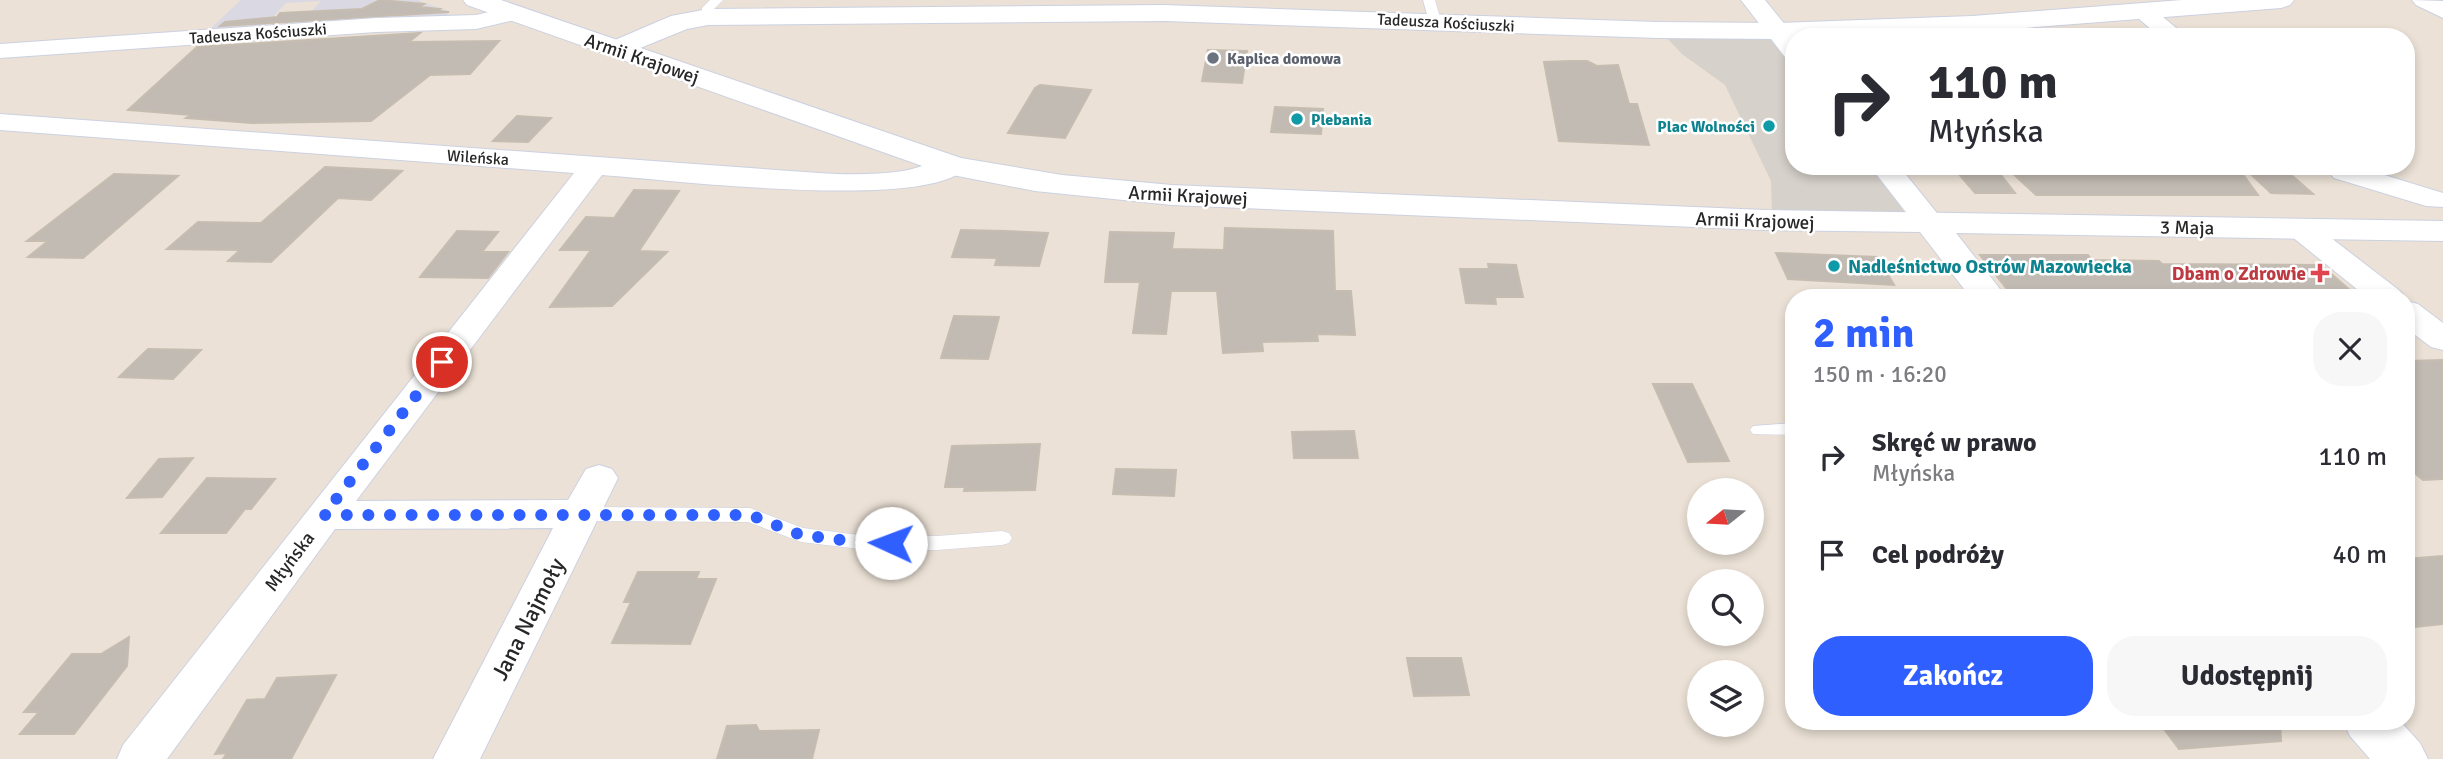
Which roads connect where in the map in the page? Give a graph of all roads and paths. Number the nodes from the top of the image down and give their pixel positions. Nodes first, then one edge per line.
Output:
1 (476, 0) edge
2 (1753, 0) edge
3 (2281, 0) edge
4 (2424, 0) edge
5 (1163, 6) edge
6 (713, 8) edge
7 (1432, 11) edge
8 (2443, 11) edge
9 (2143, 12) junction
10 (515, 13) junction
11 (1861, 28) edge
12 (2163, 28) edge
13 (1777, 31) junction
14 (1785, 31) edge
15 (1785, 41) edge
16 (618, 50) junction
17 (0, 51) edge
18 (0, 122) edge
19 (594, 166) junction
20 (953, 166) junction
21 (1891, 175) edge
22 (2351, 175) edge
23 (2440, 216) edge
24 (1930, 223) junction
25 (2302, 230) junction
26 (1983, 289) edge
27 (2377, 289) edge
28 (2415, 318) edge
29 (2443, 340) edge
30 (1785, 429) edge
31 (1759, 430) dead end
32 (590, 496) junction
33 (324, 515) junction
34 (1002, 538) dead end
35 (2376, 730) edge
36 (141, 759) edge
37 (456, 759) edge
38 (2402, 759) edge

1 - 10 main road, Armii Krajowej
2 - 13 street
3 - 9 main road, Tadeusza Kościuszki
4 - 8 street
5 - 6 main road, Tadeusza Kościuszki
5 - 7 main road, Tadeusza Kościuszki
6 - 16 main road, Tadeusza Kościuszki
7 - 13 main road, Tadeusza Kościuszki
9 - 11 main road, Tadeusza Kościuszki
9 - 12 street
10 - 16 main road, Armii Krajowej
10 - 17 street, Tadeusza Kościuszki
13 - 14 main road, Tadeusza Kościuszki
13 - 15 street
16 - 20 main road, Armii Krajowej
18 - 19 street, Wileńska
19 - 20 street, Wileńska
19 - 33 street, Młyńska
20 - 24 main road, Armii Krajowej
21 - 24 street
22 - 23 street
23 - 25 main road, 3 Maja
24 - 25 main road, 3 Maja
24 - 26 main road
25 - 27 street
28 - 29 street
30 - 31 lane
32 - 33 street
32 - 34 lane
32 - 37 street, Jana Najmoły
33 - 36 street, Młyńska
35 - 38 main road

